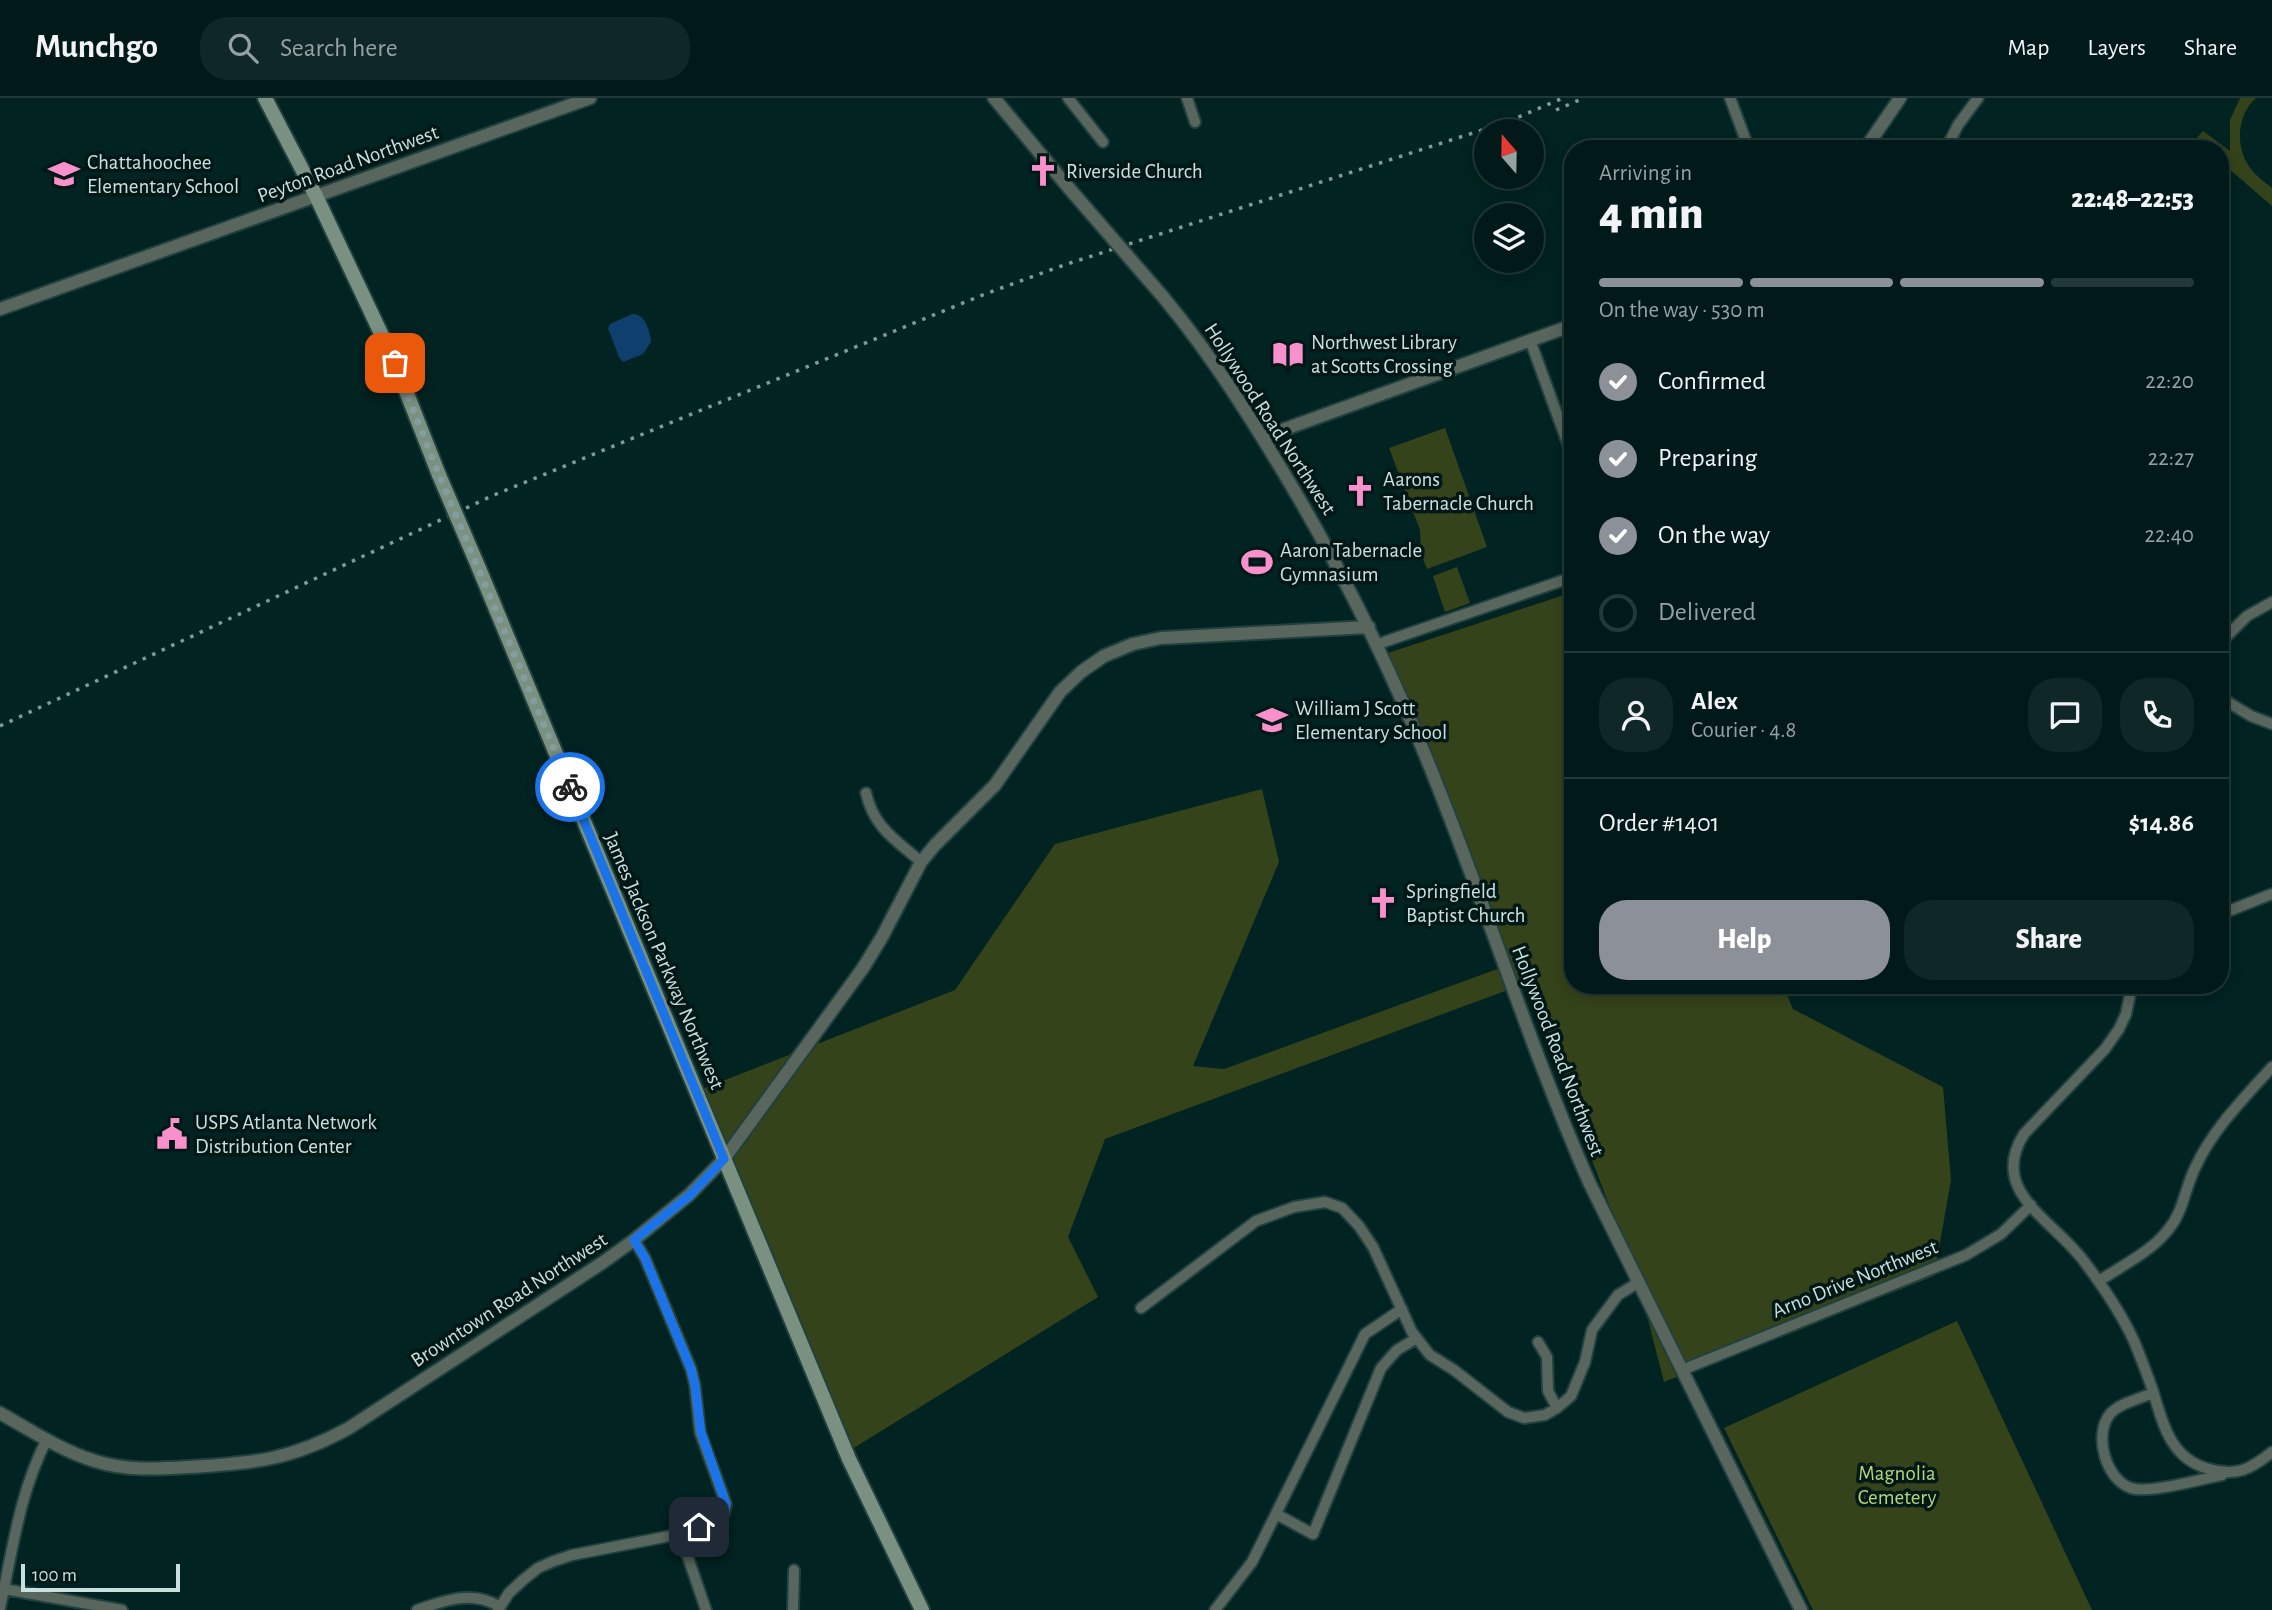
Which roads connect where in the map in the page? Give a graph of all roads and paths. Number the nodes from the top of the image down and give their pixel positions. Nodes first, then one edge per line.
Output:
1 (265, 98) edge
2 (590, 98) edge
3 (994, 98) edge
4 (1068, 98) edge
5 (1187, 98) edge
6 (1730, 98) edge
7 (1900, 98) edge
8 (1978, 98) edge
9 (1195, 122) dead end
10 (1746, 140) edge
11 (1871, 140) edge
12 (1950, 140) edge
13 (1103, 142) dead end
14 (316, 196) junction
15 (0, 309) edge
16 (1564, 328) edge
17 (1530, 340) junction
18 (1564, 418) edge
19 (1559, 420) junction
20 (1564, 434) edge
21 (1262, 437) junction
22 (1564, 580) edge
23 (2272, 602) edge
24 (1369, 627) junction
25 (2229, 634) edge
26 (1378, 644) junction
27 (2229, 703) edge
28 (2272, 724) edge
29 (866, 793) dead end
30 (921, 862) junction
31 (2272, 894) edge
32 (2229, 911) edge
33 (2131, 994) edge
34 (2272, 1068) edge
35 (724, 1159) junction
36 (2031, 1205) junction
37 (634, 1240) junction
38 (2099, 1281) junction
39 (1639, 1283) junction
40 (1141, 1308) dead end
41 (1402, 1309) junction
42 (1417, 1338) junction
43 (1538, 1342) dead end
44 (1682, 1370) junction
45 (2153, 1393) junction
46 (1557, 1409) junction
47 (0, 1413) edge
48 (47, 1439) junction
49 (2272, 1452) edge
50 (2225, 1474) junction
51 (1276, 1514) junction
52 (680, 1534) junction
53 (794, 1570) dead end
54 (4, 1589) junction
55 (0, 1608) edge
56 (499, 1609) edge
57 (122, 1610) edge
58 (417, 1610) edge
59 (706, 1610) edge
60 (793, 1610) edge
61 (922, 1610) edge
62 (1215, 1610) edge
63 (1801, 1610) edge

1 - 14 main road, James Jackson Parkway Northwest
2 - 14 street, Peyton Road Northwest
3 - 21 street, Hollywood Road Northwest, bridge
4 - 13 street
5 - 9 street
6 - 10 street
7 - 11 street
8 - 12 street
14 - 15 street, Peyton Road Northwest
14 - 35 main road, James Jackson Parkway Northwest, bridge
16 - 17 street
17 - 19 street
17 - 21 street
18 - 19 street
19 - 20 street
21 - 24 street, Hollywood Road Northwest
22 - 26 street
23 - 25 street
24 - 26 street, Hollywood Road Northwest
24 - 30 street, Browntown Road Northwest
26 - 39 street, Hollywood Road Northwest
27 - 28 street
29 - 30 street
30 - 35 street, Browntown Road Northwest
31 - 32 street
33 - 36 street
34 - 38 street
35 - 37 street, Browntown Road Northwest
35 - 61 main road, James Jackson Parkway Northwest
36 - 38 street
36 - 44 street, Arno Drive Northwest
37 - 48 street, Browntown Road Northwest
37 - 52 street
38 - 45 street
39 - 44 street, Hollywood Road Northwest
39 - 46 street
40 - 41 street
41 - 42 street
41 - 51 street
42 - 46 street
42 - 51 street
43 - 46 street
44 - 63 street, Hollywood Road Northwest
45 - 50 street
45 - 50 street
47 - 48 street, Browntown Road Northwest
48 - 54 street
49 - 50 street
51 - 62 street
52 - 56 street
52 - 59 street
53 - 60 street
54 - 55 street
54 - 57 street
56 - 58 street

